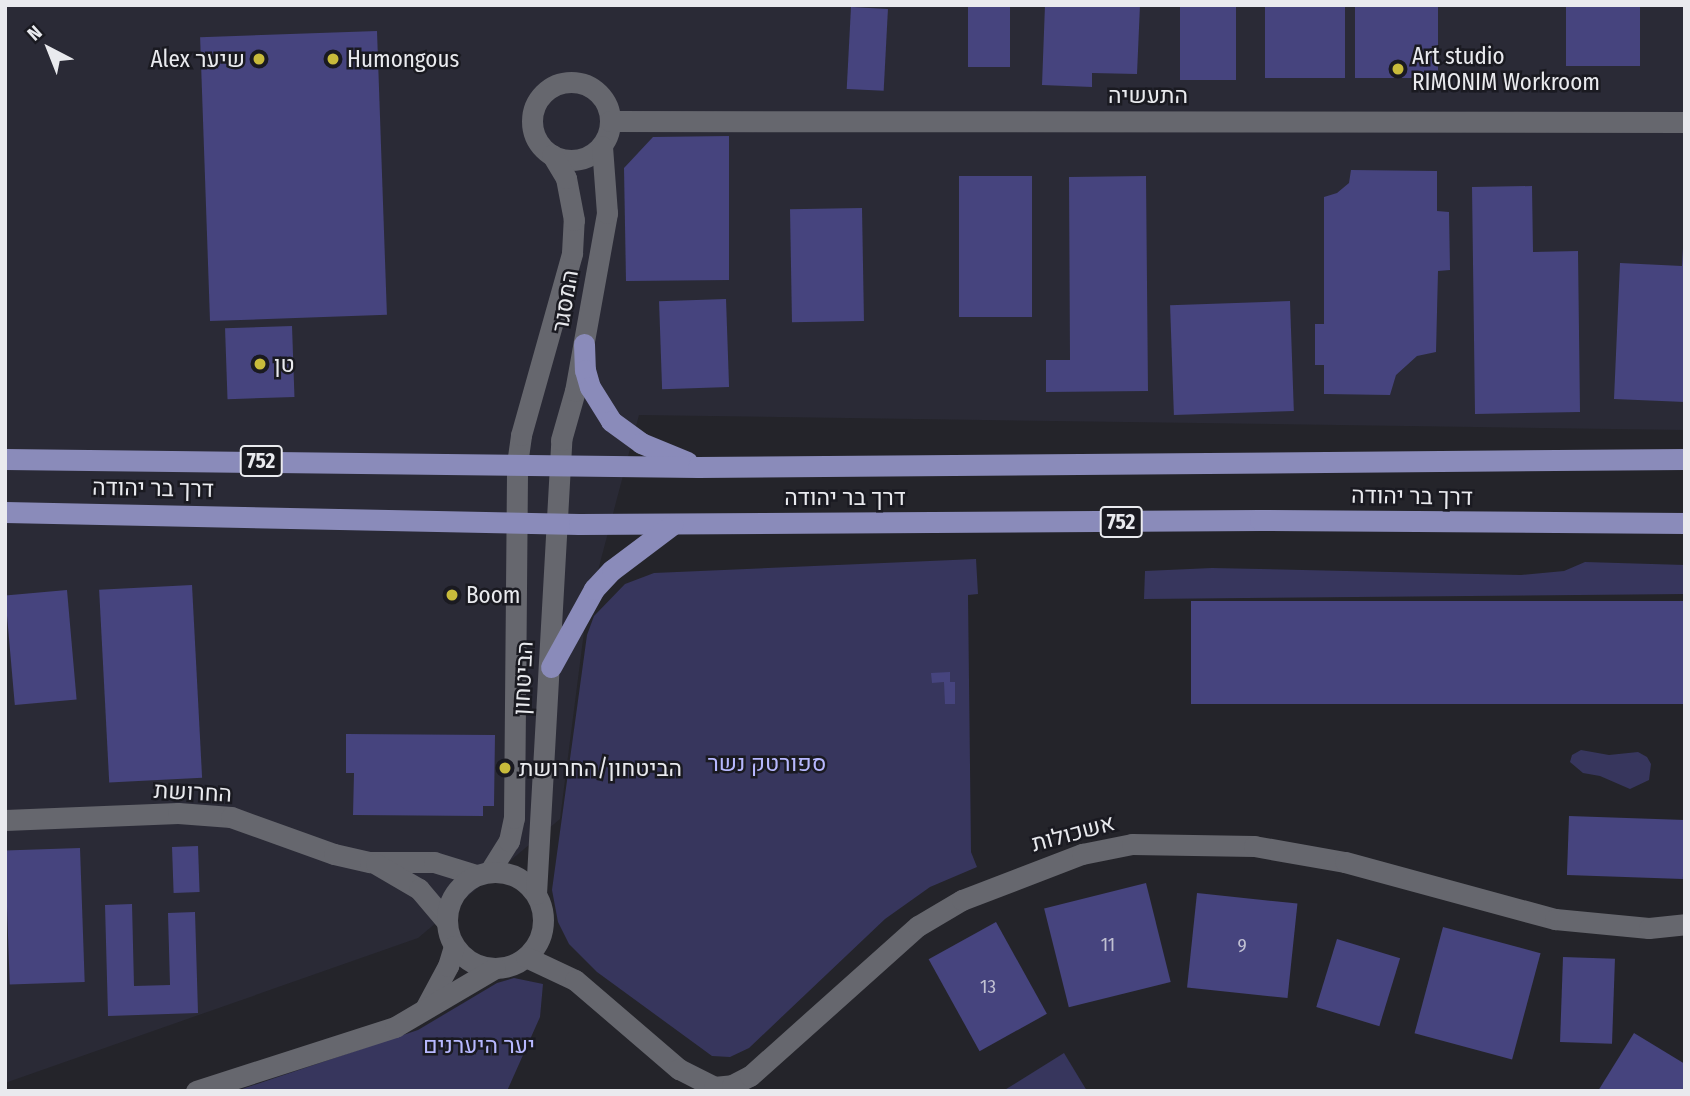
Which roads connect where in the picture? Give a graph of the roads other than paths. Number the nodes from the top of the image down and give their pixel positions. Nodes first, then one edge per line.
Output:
1 (610, 121) junction
2 (1685, 122) edge
3 (601, 146) junction
4 (552, 155) junction
5 (584, 344) junction
6 (5, 459) edge
7 (1685, 459) edge
8 (516, 464) junction
9 (561, 465) junction
10 (698, 467) junction
11 (5, 512) edge
12 (515, 522) junction
13 (558, 523) junction
14 (1644, 523) junction
15 (1685, 523) edge
16 (673, 524) junction
17 (1685, 533) edge
18 (551, 667) junction
19 (5, 820) edge
20 (370, 862) junction
21 (483, 873) junction
22 (536, 894) junction
23 (446, 921) junction
24 (1685, 924) edge
25 (541, 933) junction
26 (454, 946) junction
27 (526, 957) junction
28 (495, 968) junction
29 (575, 980) junction
30 (425, 1009) junction
31 (197, 1091) edge

1 - 2 street, התעשיה
1 - 3 street, המסגר
1 - 4 street, המסגר
3 - 4 street
3 - 5 street, המסגר
4 - 8 street, המסגר
5 - 9 street, המסגר
5 - 10 main road
6 - 8 main road, דרך בר יהודה / 752
7 - 10 main road, דרך בר יהודה / 752
8 - 9 main road, דרך בר יהודה / 752
8 - 12 street, הביטחון
9 - 10 main road, דרך בר יהודה / 752
9 - 13 street, הביטחון
11 - 12 main road, דרך בר יהודה / 752
12 - 13 main road, דרך בר יהודה / 752
12 - 21 street, הביטחון
13 - 16 main road, דרך בר יהודה / 752
13 - 18 street, הביטחון
14 - 15 main road, דרך בר יהודה / 752
14 - 16 main road, דרך בר יהודה / 752
14 - 17 main road
16 - 18 main road
18 - 22 street, הביטחון
19 - 20 street, החרושת
20 - 21 street, החרושת
20 - 23 street, החרושת
21 - 22 street
21 - 23 street
22 - 25 street
23 - 26 street
24 - 29 street, אשכולות
25 - 27 street
25 - 29 street, אשכולות
26 - 28 street
26 - 30 street
27 - 28 street
27 - 29 street, אשכולות
28 - 30 street
30 - 31 street

